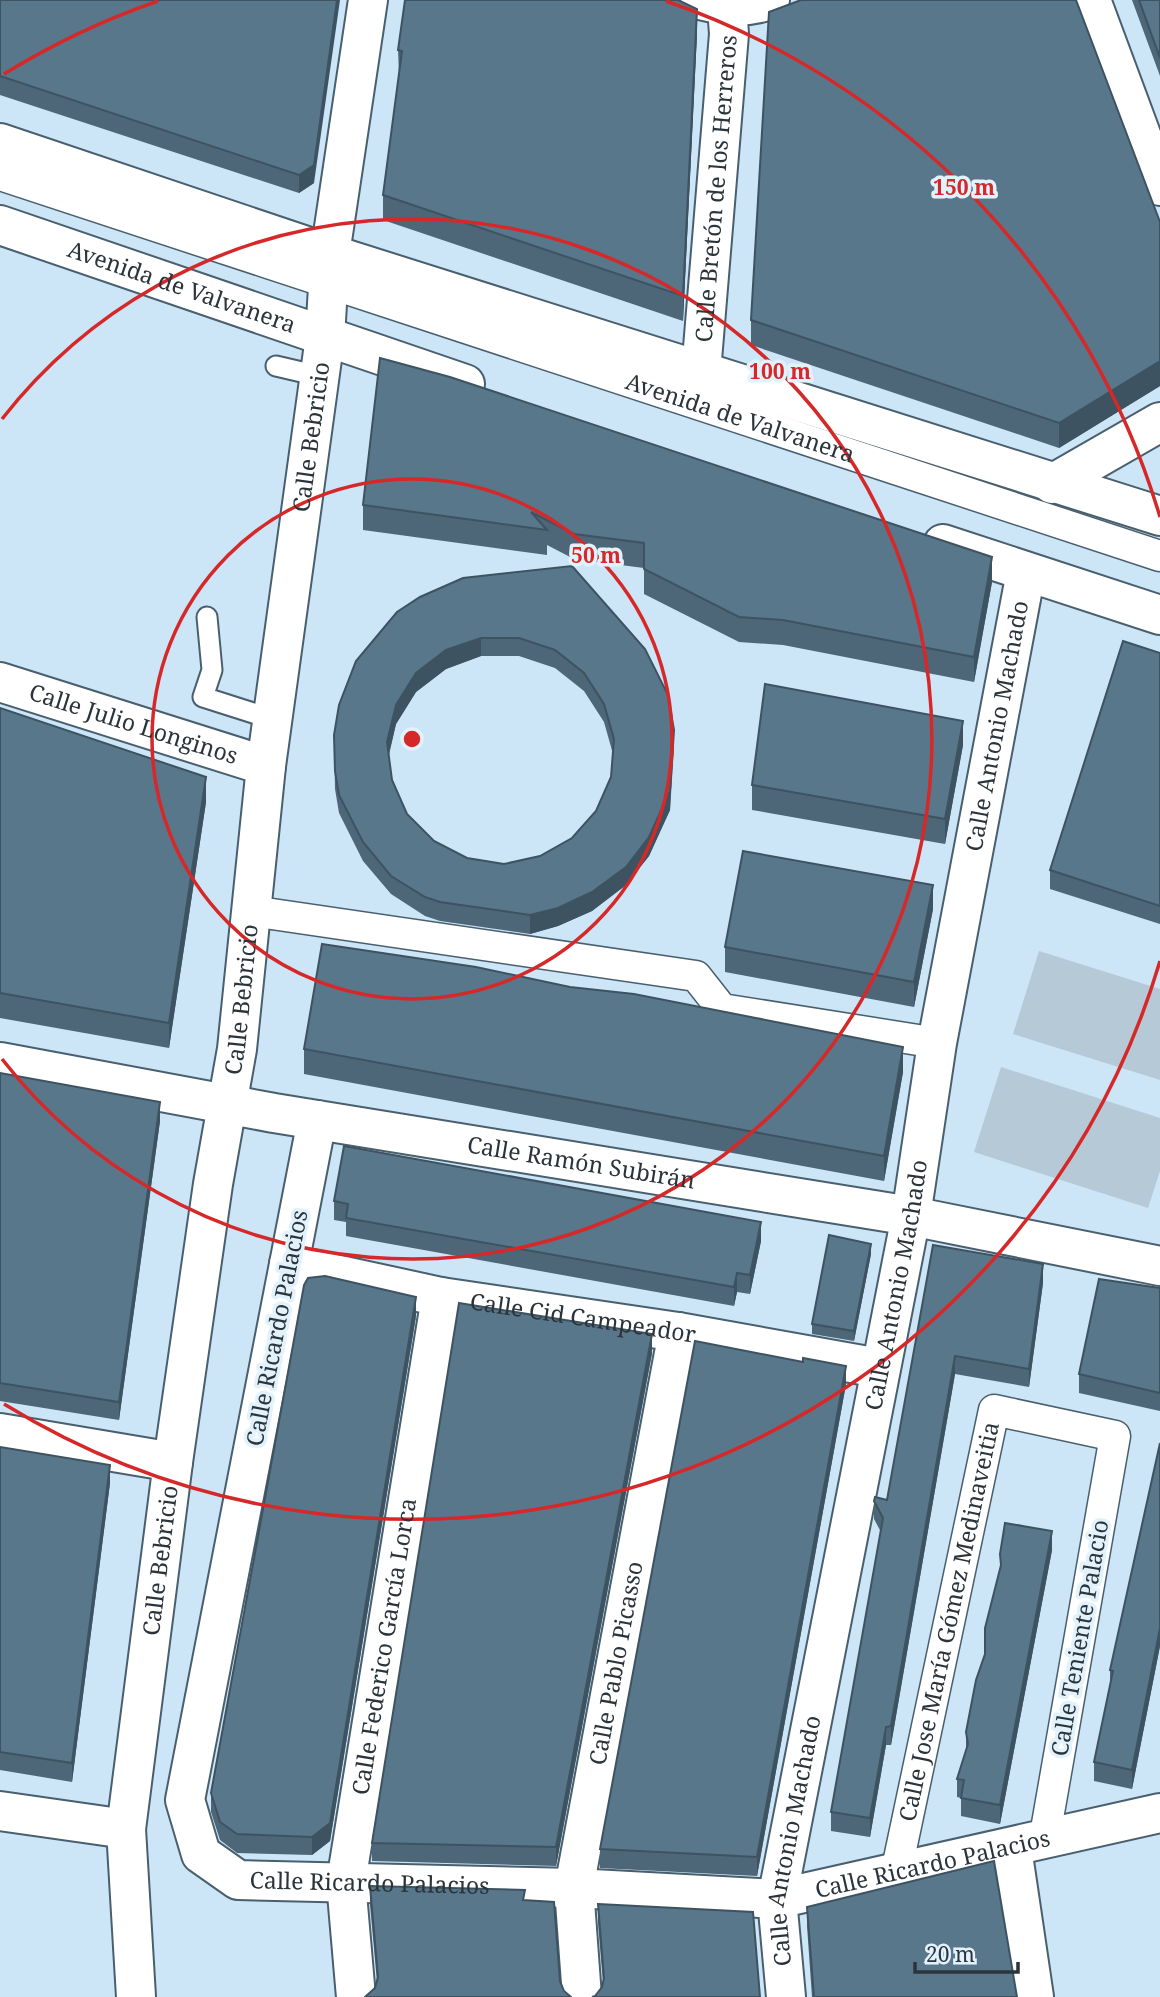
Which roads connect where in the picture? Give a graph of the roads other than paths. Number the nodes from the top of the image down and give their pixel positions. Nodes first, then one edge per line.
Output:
1 (368, 0) edge
2 (770, 0) edge
3 (1091, 0) edge
4 (714, 3) edge
5 (0, 143) edge
6 (0, 175) edge
7 (1160, 187) edge
8 (0, 225) edge
9 (330, 270) junction
10 (325, 337) junction
11 (276, 366) dead end
12 (701, 372) junction
13 (319, 376) junction
14 (497, 395) edge
15 (1160, 422) edge
16 (1052, 484) junction
17 (1160, 516) edge
18 (907, 532) edge
19 (1160, 556) edge
20 (1026, 572) junction
21 (1160, 615) edge
22 (207, 617) dead end
23 (0, 682) edge
24 (272, 719) junction
25 (266, 766) junction
26 (251, 911) junction
27 (937, 1043) junction
28 (0, 1062) edge
29 (226, 1105) junction
30 (317, 1120) junction
31 (911, 1216) junction
32 (289, 1264) junction
33 (1160, 1266) edge
34 (441, 1297) junction
35 (678, 1332) junction
36 (879, 1368) junction
37 (0, 1433) edge
38 (1115, 1436) joint
39 (173, 1462) junction
40 (0, 1811) edge
41 (1160, 1813) edge
42 (126, 1829) junction
43 (1028, 1844) junction
44 (896, 1873) junction
45 (346, 1882) junction
46 (574, 1888) junction
47 (777, 1899) junction
48 (136, 1997) edge
49 (356, 1997) edge
50 (582, 1997) edge
51 (786, 1997) edge
52 (1034, 1997) edge

1 - 9 street, Calle Bebricio
2 - 4 street
3 - 7 street
4 - 12 street, Calle Bretón de los Herreros
5 - 9 street, Avenida de Valvanera
6 - 9 street, Avenida de Valvanera
8 - 10 street, Avenida de Valvanera
9 - 10 street, Calle Bebricio
9 - 12 street, Avenida de Valvanera
9 - 19 street, Avenida de Valvanera
10 - 13 street, Calle Bebricio
10 - 14 street, Avenida de Valvanera
11 - 13 lane
12 - 16 street, Avenida de Valvanera
13 - 24 street, Calle Bebricio
15 - 16 street
16 - 17 street, Avenida de Valvanera
18 - 20 street
20 - 21 street
20 - 27 street, Calle Antonio Machado
22 - 24 lane
23 - 25 street, Calle Julio Longinos
24 - 25 street, Calle Bebricio
25 - 26 street, Calle Bebricio
26 - 27 street
26 - 29 street, Calle Bebricio
27 - 31 street, Calle Antonio Machado
28 - 29 street, Calle Ramón Subirán
29 - 30 street, Calle Ramón Subirán
29 - 39 street, Calle Bebricio
30 - 31 street, Calle Ramón Subirán
30 - 32 street, Calle Ricardo Palacios
31 - 33 street, Calle Ramón Subirán
31 - 36 street, Calle Antonio Machado
32 - 34 street, Calle Cid Campeador
32 - 45 street, Calle Ricardo Palacios
34 - 35 street, Calle Cid Campeador
34 - 45 street, Calle Federico García Lorca
35 - 36 street, Calle Cid Campeador
35 - 46 street, Calle Pablo Picasso
36 - 47 street, Calle Antonio Machado
37 - 39 street
38 - 43 street, Calle Teniente Palacio
38 - 44 street, Calle Jose María Gómez Medinaveitia
39 - 42 street, Calle Bebricio
40 - 42 street
41 - 43 street, Calle Ricardo Palacios
42 - 48 street, Calle Bebricio
43 - 44 street, Calle Ricardo Palacios
43 - 52 street
44 - 47 street, Calle Ricardo Palacios
45 - 46 street, Calle Ricardo Palacios
45 - 49 street, Calle Federico García Lorca
46 - 47 street, Calle Ricardo Palacios
46 - 50 street, Calle Pablo Picasso
47 - 51 street, Calle Antonio Machado

